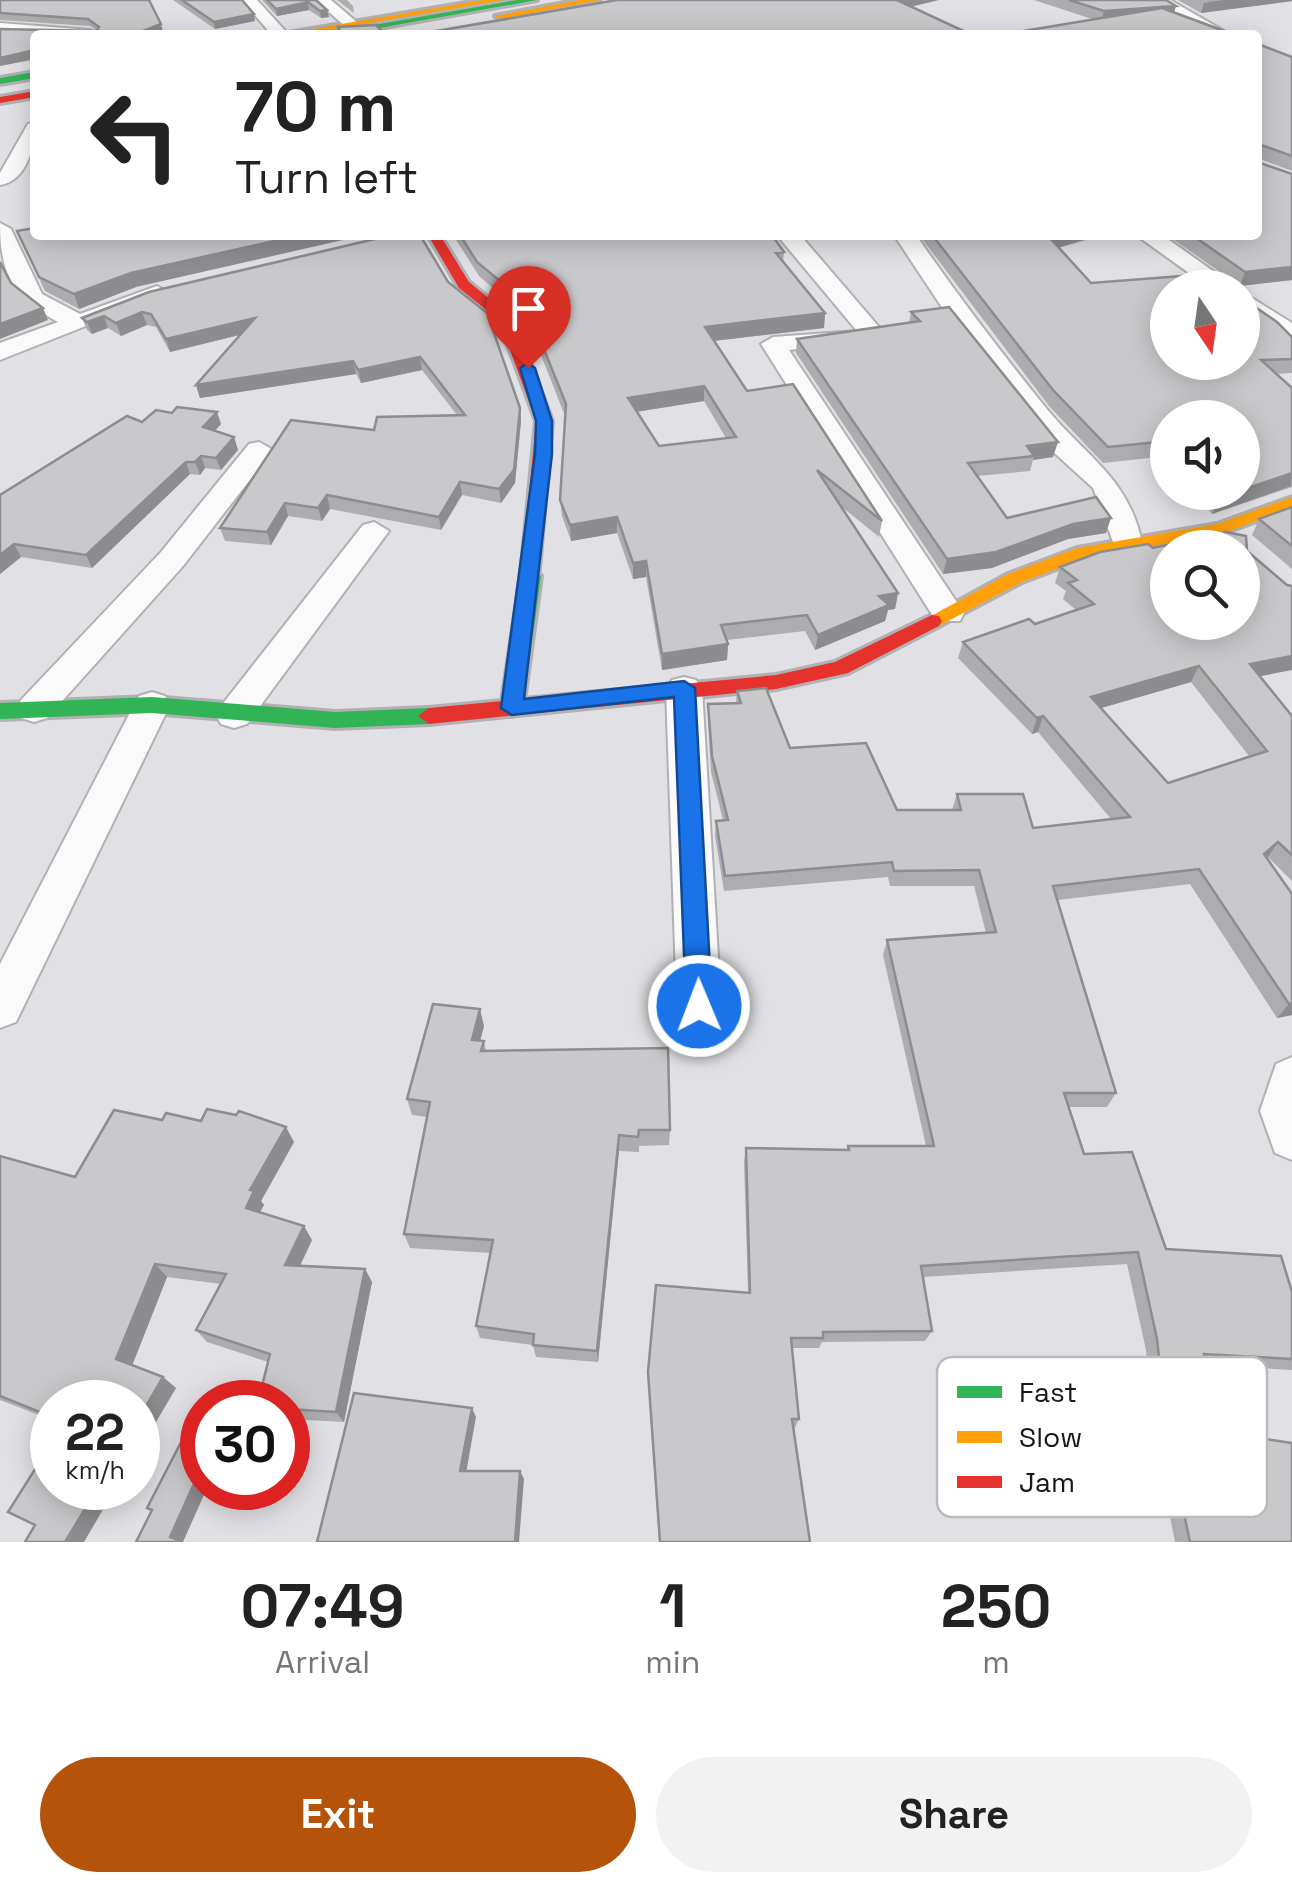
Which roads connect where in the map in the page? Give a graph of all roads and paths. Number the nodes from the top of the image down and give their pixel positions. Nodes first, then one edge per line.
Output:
1 (248, 0) edge
2 (333, 0) edge
3 (499, 0) edge
4 (533, 0) edge
5 (1159, 0) edge
6 (323, 1) edge
7 (604, 2) edge
8 (351, 24) junction
9 (0, 28) edge
10 (30, 30) edge
11 (277, 30) edge
12 (313, 30) edge
13 (352, 30) edge
14 (421, 30) edge
15 (453, 30) edge
16 (1214, 30) edge
17 (30, 80) edge
18 (0, 84) edge
19 (30, 99) edge
20 (0, 104) edge
21 (30, 136) edge
22 (2, 182) edge
23 (0, 229) edge
24 (437, 240) edge
25 (792, 240) edge
26 (908, 240) edge
27 (1154, 240) edge
28 (1199, 270) edge
29 (177, 287) edge
30 (1260, 311) edge
31 (73, 320) junction
32 (1292, 334) edge
33 (0, 352) edge
34 (259, 450) dead end
35 (1292, 502) edge
36 (1245, 530) edge
37 (374, 532) dead end
38 (1150, 542) edge
39 (1127, 543) junction
40 (948, 613) junction
41 (684, 688) junction
42 (152, 705) junction
43 (512, 708) junction
44 (34, 709) junction
45 (0, 711) edge
46 (234, 715) junction
47 (699, 1006) dead end
48 (0, 1008) edge
49 (1292, 1080) edge
50 (1292, 1137) edge

1 - 11 street
2 - 6 street
3 - 8 main road
4 - 13 main road
5 - 16 street
6 - 8 street
7 - 14 main road
7 - 15 main road
8 - 12 main road
9 - 10 street
17 - 18 main road
19 - 20 main road
21 - 22 street
23 - 31 street
24 - 43 main road
25 - 40 street
26 - 39 street
27 - 28 street
29 - 31 street
30 - 32 street
31 - 33 street
34 - 44 street
35 - 36 main road
37 - 46 street
38 - 39 main road
39 - 40 main road
40 - 41 main road
41 - 43 main road
41 - 47 street
42 - 44 main road
42 - 46 main road
42 - 48 street
43 - 46 main road
44 - 45 main road
49 - 50 street

